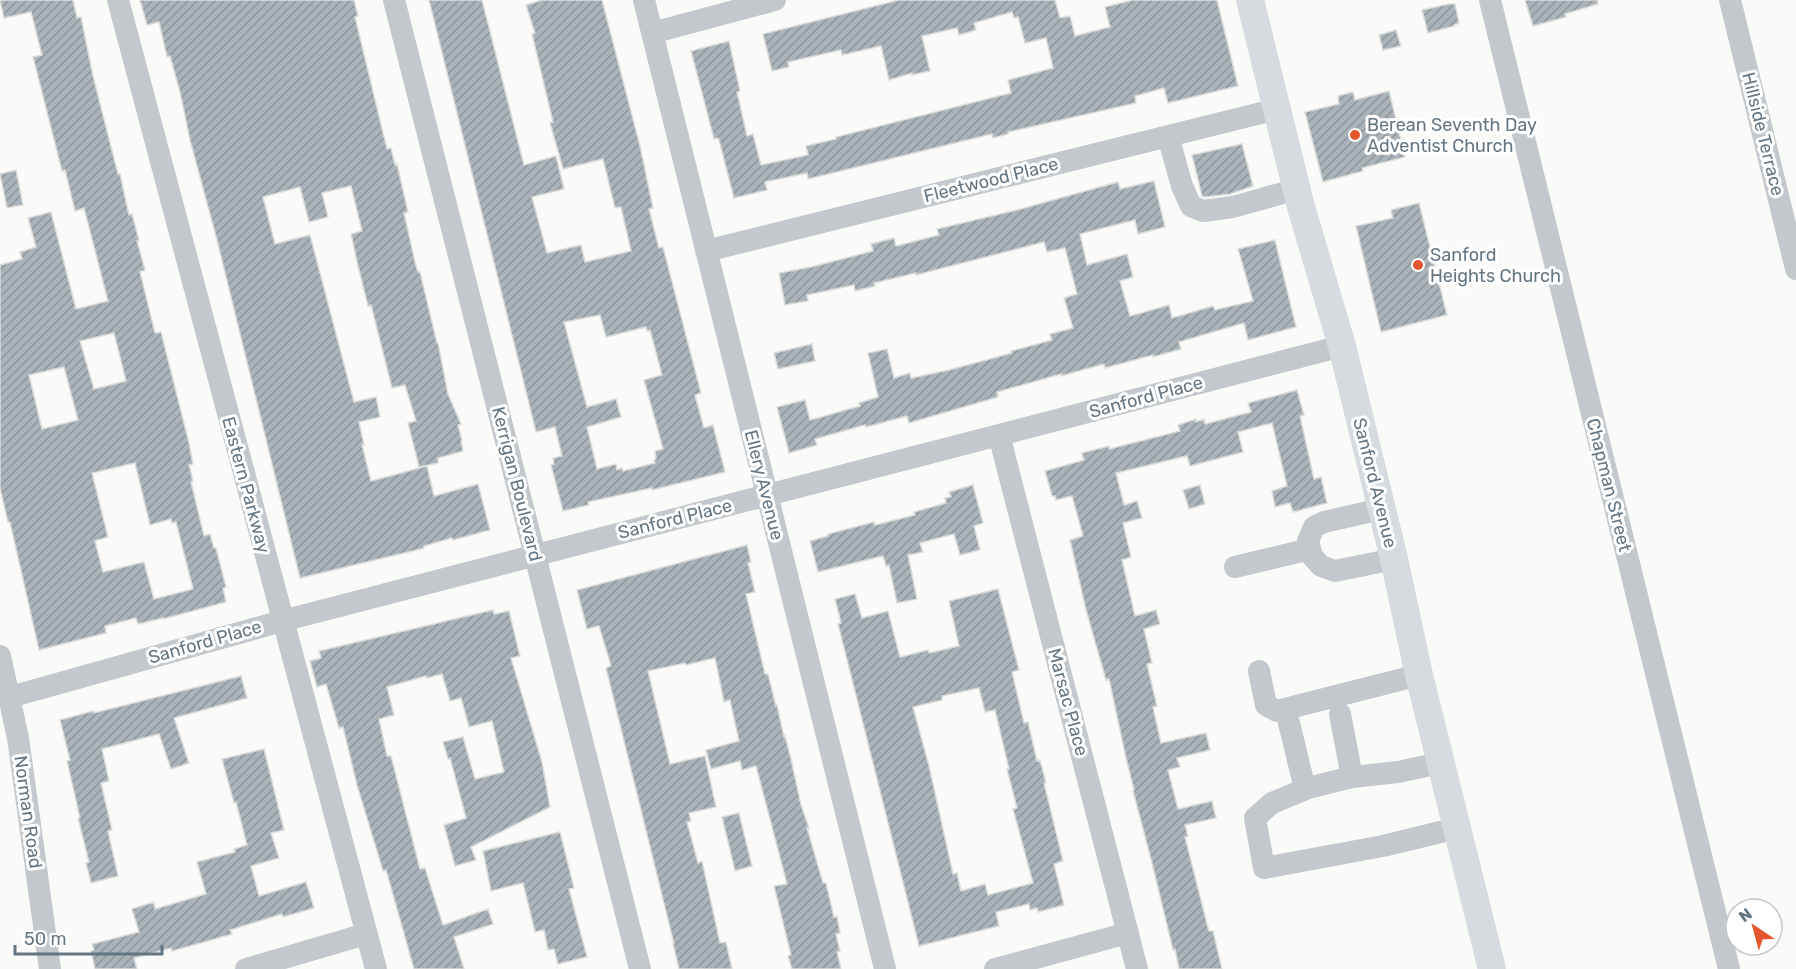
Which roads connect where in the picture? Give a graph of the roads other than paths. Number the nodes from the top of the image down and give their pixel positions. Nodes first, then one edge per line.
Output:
1 (118, 0) edge
2 (394, 0) edge
3 (644, 0) edge
4 (775, 0) edge
5 (1250, 0) edge
6 (1490, 0) edge
7 (1730, 0) edge
8 (652, 33) junction
9 (1277, 109) junction
10 (1168, 136) junction
11 (1297, 189) junction
12 (706, 251) junction
13 (1796, 268) edge
14 (1342, 346) junction
15 (999, 435) junction
16 (766, 495) junction
17 (1381, 509) junction
18 (1310, 549) junction
19 (535, 555) junction
20 (1394, 559) junction
21 (1235, 567) dead end
22 (282, 621) junction
23 (0, 656) edge
24 (1259, 671) dead end
25 (1419, 675) junction
26 (10, 697) junction
27 (1340, 714) dead end
28 (1289, 723) dead end
29 (1440, 763) junction
30 (1352, 777) junction
31 (1305, 789) junction
32 (1457, 828) junction
33 (1128, 933) junction
34 (366, 934) junction
35 (50, 969) edge
36 (246, 969) edge
37 (376, 969) edge
38 (640, 969) edge
39 (885, 969) edge
40 (995, 969) edge
41 (1137, 969) edge
42 (1492, 969) edge
43 (1729, 969) edge

1 - 22 street, Eastern Parkway
2 - 19 street, Kerrigan Boulevard
3 - 8 street, Ellery Avenue
4 - 8 street
5 - 9 main road, Sanford Avenue
6 - 43 street, Chapman Street
7 - 13 street, Hillside Terrace
8 - 12 street, Ellery Avenue
9 - 10 street, Fleetwood Place
9 - 11 main road, Sanford Avenue
10 - 11 street
10 - 12 street, Fleetwood Place
11 - 14 main road, Sanford Avenue
12 - 16 street, Ellery Avenue
14 - 15 street, Sanford Place
14 - 17 main road, Sanford Avenue
15 - 16 street, Sanford Place
15 - 33 street, Marsac Place
16 - 19 street, Sanford Place
16 - 39 street, Ellery Avenue
17 - 18 street
17 - 20 main road, Sanford Avenue
18 - 20 street
18 - 21 street
19 - 22 street, Sanford Place
19 - 38 street, Kerrigan Boulevard
20 - 25 main road, Sanford Avenue
22 - 26 street, Sanford Place
22 - 34 street, Eastern Parkway
23 - 26 street, Norman Road
24 - 25 street
25 - 29 main road, Sanford Avenue
26 - 35 street, Norman Road
27 - 30 street
28 - 31 street
29 - 30 street
29 - 32 main road, Sanford Avenue
30 - 31 street
31 - 32 street
32 - 42 main road, Sanford Avenue
33 - 40 street
33 - 41 street, Marsac Place
34 - 36 street
34 - 37 street, Eastern Parkway

